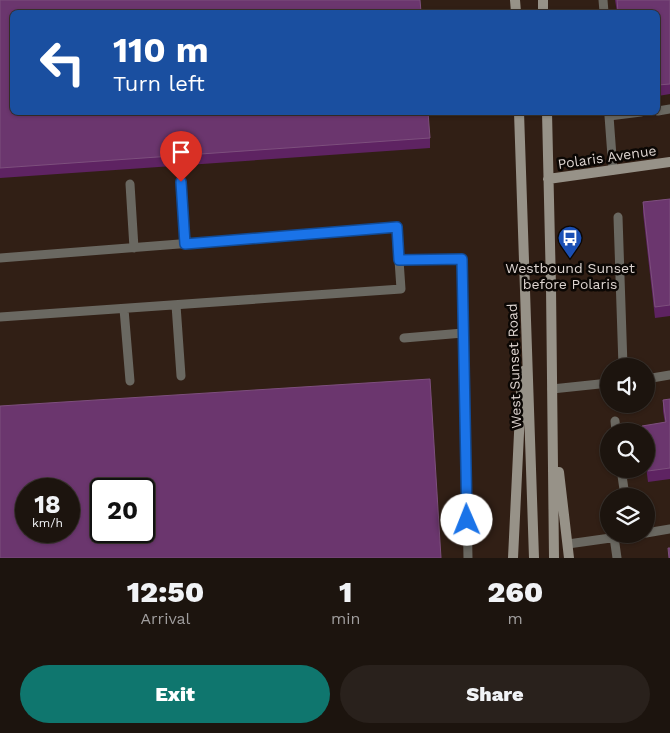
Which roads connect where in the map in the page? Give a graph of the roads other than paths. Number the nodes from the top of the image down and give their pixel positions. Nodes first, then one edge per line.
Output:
1 (519, 115) edge
2 (546, 115) edge
3 (609, 115) edge
4 (670, 162) edge
5 (614, 170) junction
6 (548, 179) junction
7 (181, 182) dead end
8 (130, 184) dead end
9 (618, 217) dead end
10 (185, 244) junction
11 (134, 248) junction
12 (0, 258) edge
13 (399, 260) junction
14 (525, 302) junction
15 (176, 305) junction
16 (124, 309) junction
17 (0, 317) edge
18 (463, 333) junction
19 (404, 338) dead end
20 (623, 358) edge
21 (670, 375) edge
22 (181, 376) dead end
23 (655, 377) edge
24 (130, 381) dead end
25 (600, 384) edge
26 (552, 389) junction
27 (553, 421) junction
28 (670, 529) edge
29 (655, 532) edge
30 (600, 539) edge
31 (615, 543) edge
32 (568, 544) junction
33 (468, 558) edge
34 (513, 558) edge
35 (534, 558) edge
36 (554, 558) edge
37 (569, 558) edge
38 (617, 558) edge

1 - 14 main road, West Sunset Road
2 - 6 main road
3 - 5 lane
4 - 5 main road, Polaris Avenue
5 - 6 main road, Polaris Avenue
6 - 26 main road
7 - 10 lane
8 - 11 lane
9 - 20 lane
10 - 11 lane
10 - 13 lane
11 - 12 lane
13 - 15 lane
13 - 18 lane
14 - 34 main road
14 - 35 main road, West Sunset Road
15 - 16 lane
15 - 22 lane
16 - 17 lane
16 - 24 lane
18 - 19 lane
18 - 33 lane
21 - 23 lane
25 - 26 lane
26 - 27 main road
27 - 32 main road
27 - 36 main road
28 - 29 lane
30 - 32 lane
31 - 38 lane
32 - 37 main road

